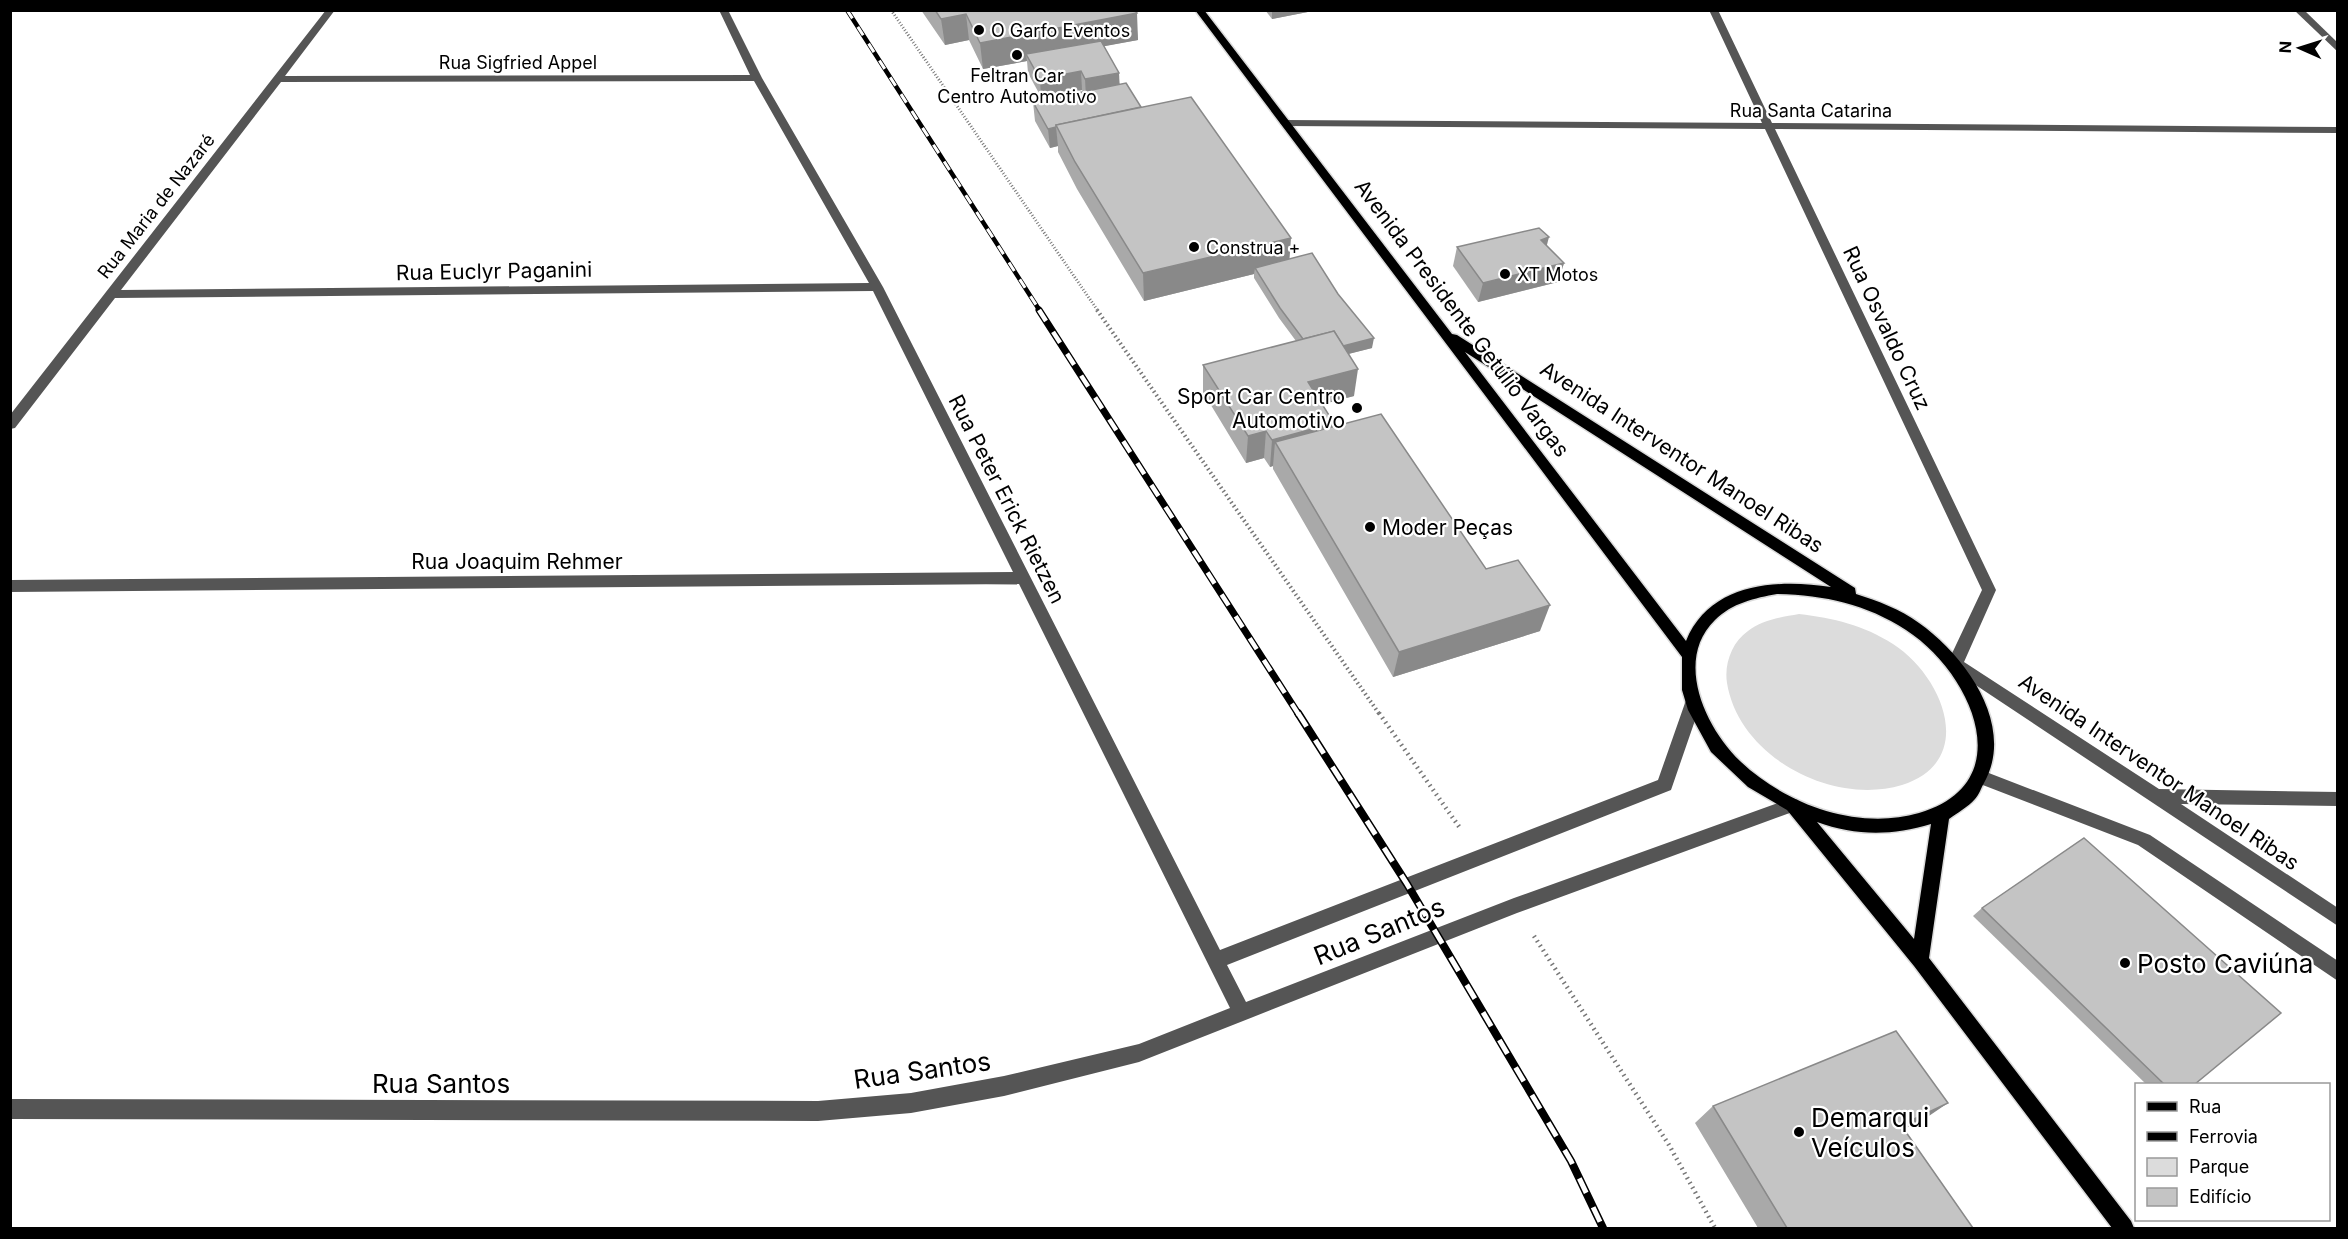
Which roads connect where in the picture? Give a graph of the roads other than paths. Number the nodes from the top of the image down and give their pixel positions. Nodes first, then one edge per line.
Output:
1 (331, 10) edge
2 (723, 10) edge
3 (1199, 10) edge
4 (1713, 10) edge
5 (2298, 10) edge
6 (2337, 49) edge
7 (757, 78) junction
8 (280, 79) junction
9 (1285, 123) junction
10 (1770, 126) junction
11 (2337, 130) edge
12 (877, 287) junction
13 (110, 294) junction
14 (1443, 332) junction
15 (10, 425) edge
16 (1023, 578) junction
17 (10, 586) edge
18 (1866, 602) junction
19 (1688, 654) junction
20 (1954, 664) junction
21 (1693, 703) junction
22 (1981, 777) junction
23 (2156, 796) junction
24 (2337, 799) edge
25 (1792, 805) junction
26 (1941, 814) junction
27 (2337, 918) edge
28 (1920, 960) junction
29 (1215, 961) junction
30 (2337, 972) edge
31 (1242, 1013) junction
32 (10, 1109) edge
33 (2124, 1228) edge

1 - 8 street, Rua Maria de Nazaré
2 - 7 street, Rua Peter Erick Rietzen
3 - 9 main road, Avenida Presidente Getúlio Vargas
4 - 10 street, Rua Osvaldo Cruz
5 - 6 street
7 - 8 street, Rua Sigfried Appel
7 - 12 street, Rua Peter Erick Rietzen
8 - 13 street, Rua Maria de Nazaré
9 - 10 street, Rua Santa Catarina
9 - 14 main road, Avenida Presidente Getúlio Vargas
10 - 11 street, Rua Santa Catarina
10 - 20 street, Rua Osvaldo Cruz
12 - 13 street, Rua Euclyr Paganini
12 - 16 street, Rua Peter Erick Rietzen
13 - 15 street, Rua Maria de Nazaré
14 - 18 main road, Avenida Interventor Manoel Ribas
14 - 19 main road, Avenida Presidente Getúlio Vargas
16 - 17 street, Rua Joaquim Rehmer
16 - 29 street, Rua Peter Erick Rietzen
18 - 19 main road
18 - 20 main road
19 - 21 main road
20 - 22 main road
20 - 23 street, Avenida Interventor Manoel Ribas
21 - 25 main road
21 - 29 street
22 - 26 main road
22 - 30 street
23 - 24 street
23 - 27 street, Avenida Interventor Manoel Ribas
25 - 26 main road
25 - 28 main road
25 - 31 street, Rua Santos
26 - 28 main road
28 - 33 main road
29 - 31 street, Rua Peter Erick Rietzen
31 - 32 street, Rua Santos

